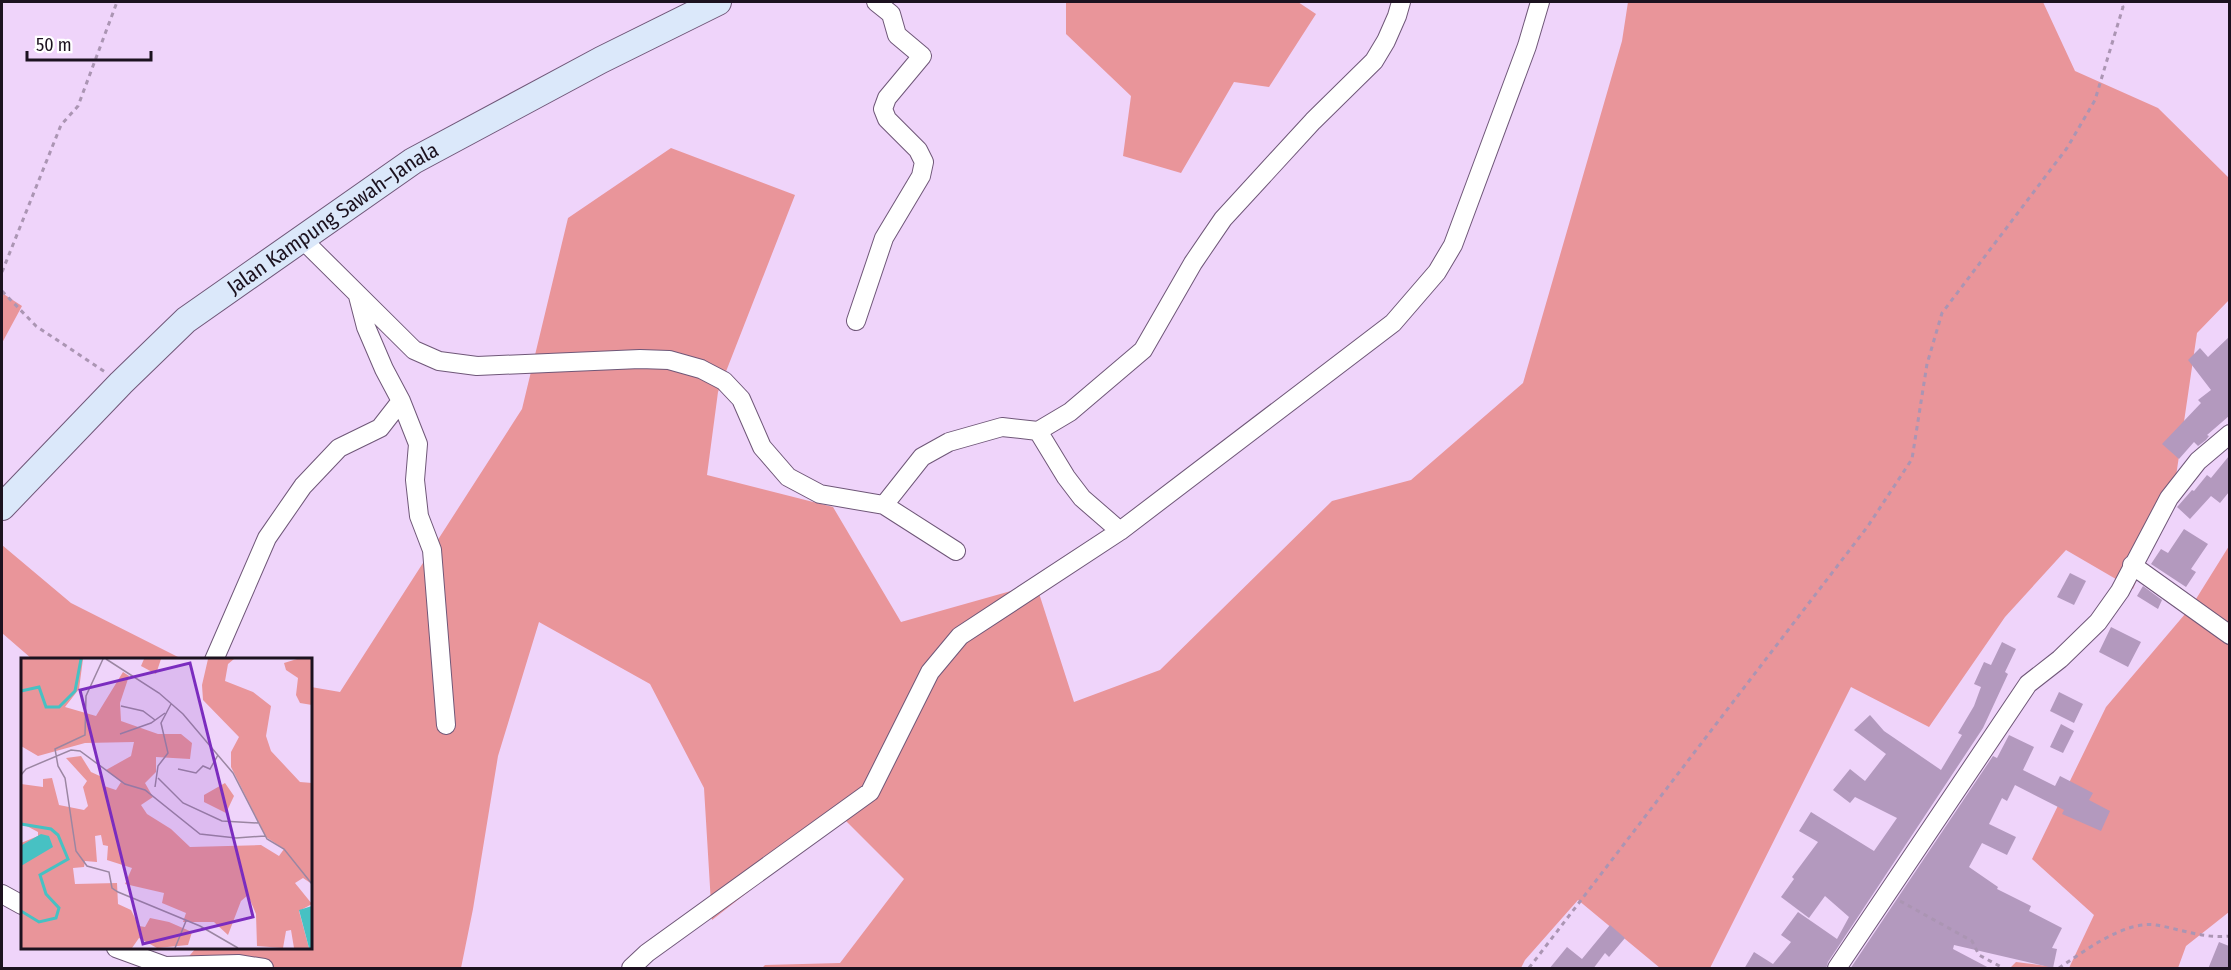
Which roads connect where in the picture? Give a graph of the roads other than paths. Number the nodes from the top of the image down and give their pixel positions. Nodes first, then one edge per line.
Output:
1 (718, 2) edge
2 (876, 2) edge
3 (1401, 2) edge
4 (1540, 2) edge
5 (302, 239) junction
6 (357, 294) junction
7 (856, 321) dead end
8 (401, 401) junction
9 (1038, 431) junction
10 (2229, 435) edge
11 (885, 505) junction
12 (2, 507) edge
13 (1120, 531) junction
14 (956, 550) dead end
15 (2132, 565) junction
16 (2229, 635) edge
17 (215, 658) edge
18 (446, 725) dead end
19 (2, 894) edge
20 (21, 904) edge
21 (119, 949) edge
22 (264, 969) edge
23 (631, 969) edge
24 (1837, 969) edge

1 - 5 main road, Jalan Kampung Sawah–Janala
2 - 7 street
3 - 9 street
4 - 13 street
5 - 6 street
5 - 12 main road, Jalan Kampung Sawah–Janala
6 - 8 street
6 - 11 street
8 - 17 street
8 - 18 street
9 - 11 street
9 - 13 street
10 - 15 street
11 - 14 street
13 - 23 street
15 - 16 street
15 - 24 street
19 - 20 street
21 - 22 street

